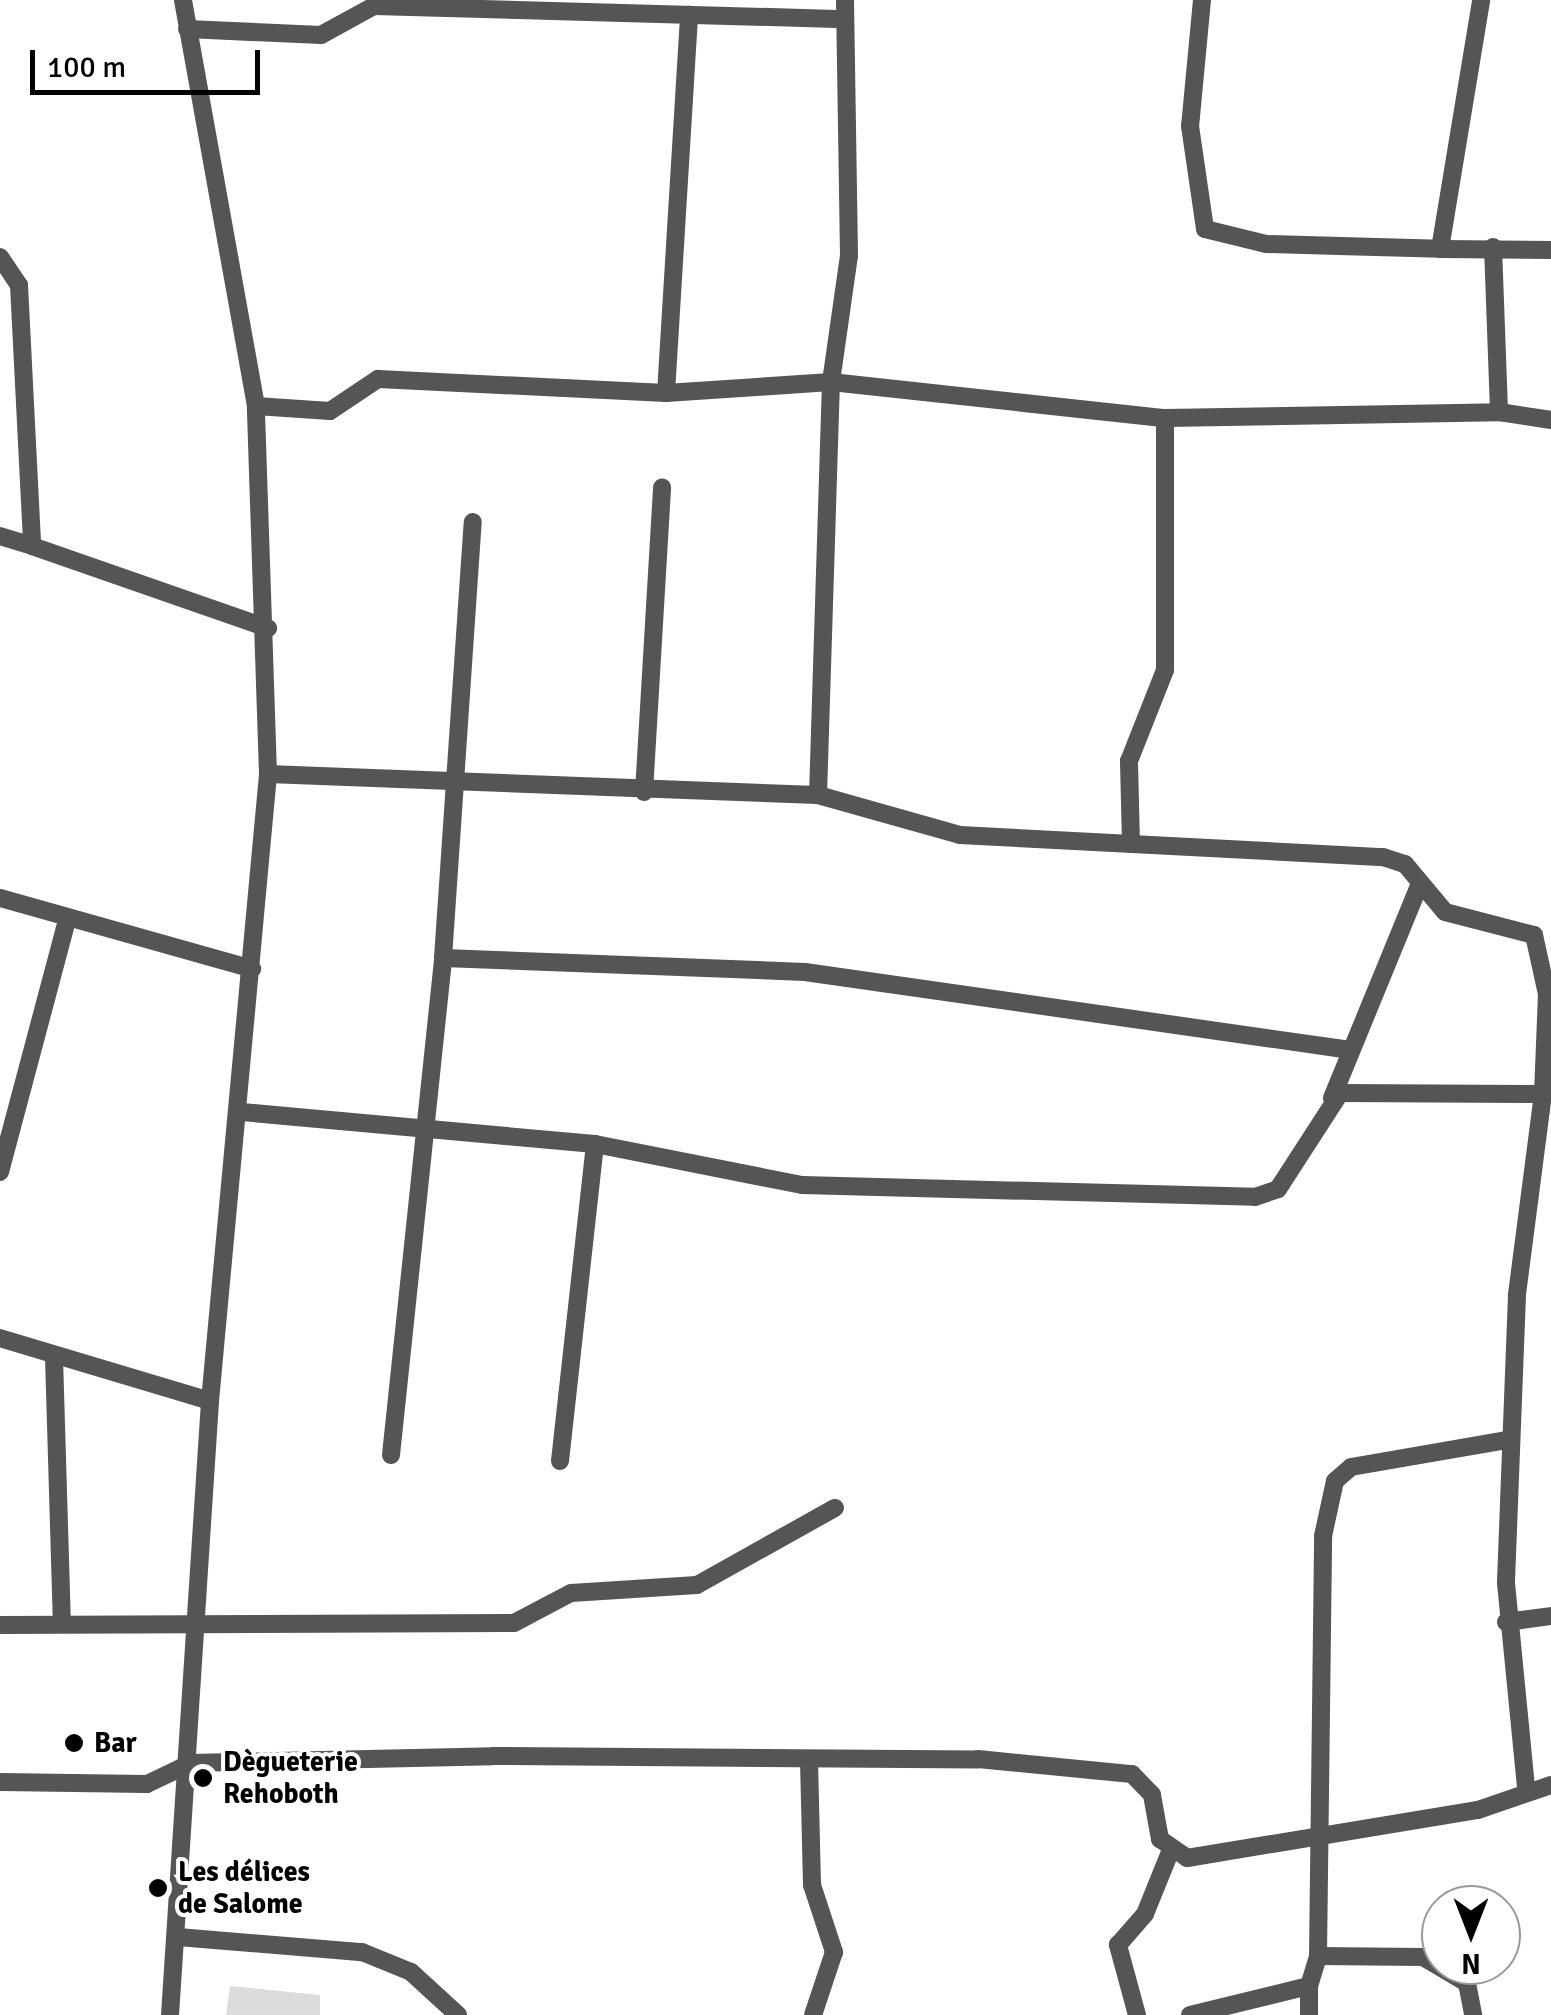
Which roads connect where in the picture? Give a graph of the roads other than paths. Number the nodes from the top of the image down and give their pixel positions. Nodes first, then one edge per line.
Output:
1 (183, 0) edge
2 (1202, 0) edge
3 (1482, 0) edge
4 (845, 9) edge
5 (689, 15) junction
6 (187, 29) junction
7 (1493, 247) junction
8 (1440, 249) junction
9 (1551, 250) edge
10 (0, 257) edge
11 (831, 382) junction
12 (666, 394) junction
13 (256, 406) junction
14 (1499, 412) junction
15 (1166, 418) junction
16 (1551, 420) edge
17 (662, 488) dead end
18 (473, 522) dead end
19 (0, 536) edge
20 (32, 546) junction
21 (268, 628) junction
22 (268, 774) junction
23 (457, 782) junction
24 (644, 792) junction
25 (818, 795) junction
26 (1130, 844) junction
27 (1418, 888) junction
28 (0, 898) edge
29 (67, 920) junction
30 (443, 958) junction
31 (252, 969) junction
32 (1350, 1050) junction
33 (1543, 1094) junction
34 (1332, 1098) junction
35 (242, 1112) junction
36 (420, 1126) junction
37 (1545, 1130) edge
38 (594, 1144) junction
39 (0, 1172) edge
40 (0, 1338) edge
41 (54, 1357) junction
42 (210, 1401) junction
43 (1508, 1440) junction
44 (391, 1456) dead end
45 (560, 1460) dead end
46 (835, 1508) dead end
47 (1551, 1616) edge
48 (62, 1620) junction
49 (196, 1620) junction
50 (1506, 1622) junction
51 (0, 1625) edge
52 (809, 1761) junction
53 (191, 1764) junction
54 (0, 1782) edge
55 (1551, 1785) edge
56 (1526, 1786) junction
57 (1326, 1829) junction
58 (1170, 1852) junction
59 (178, 1937) junction
60 (1318, 1956) junction
61 (1308, 1986) junction
62 (170, 2015) edge
63 (458, 2015) edge
64 (813, 2015) edge
65 (1136, 2015) edge
66 (1190, 2015) edge
67 (1309, 2015) edge
68 (1473, 2015) edge

1 - 6 street
2 - 8 street
3 - 8 street
4 - 5 street
4 - 11 street
5 - 6 street
5 - 12 street
6 - 13 street
7 - 8 street
7 - 9 street
7 - 14 street
10 - 20 street
11 - 12 street
11 - 15 street
11 - 25 street
12 - 13 street
13 - 21 street
14 - 15 street
14 - 16 street
15 - 26 street
17 - 24 street
18 - 23 street
19 - 20 street
20 - 21 street
21 - 22 street
22 - 23 street
22 - 31 street
23 - 24 street
23 - 30 street
24 - 25 street
25 - 26 street
26 - 27 street
27 - 32 street
27 - 33 street
28 - 29 street
29 - 31 street
29 - 39 street
30 - 32 street
30 - 36 street
31 - 35 street
32 - 34 street
33 - 34 street
33 - 37 street
34 - 38 street
35 - 36 street
35 - 42 street
36 - 38 street
36 - 44 street
37 - 43 street
38 - 45 street
40 - 41 street
41 - 42 street
41 - 48 street
42 - 49 street
43 - 50 street
43 - 57 street
46 - 49 street
47 - 50 street
48 - 49 street
48 - 51 street
49 - 53 street
50 - 56 street
52 - 53 street
52 - 58 street
52 - 64 street
53 - 54 street
53 - 59 street
55 - 56 street
56 - 57 street
57 - 58 street
57 - 60 street
58 - 65 street
59 - 62 street
59 - 63 street
60 - 61 street
60 - 68 street
61 - 66 street
61 - 67 street

